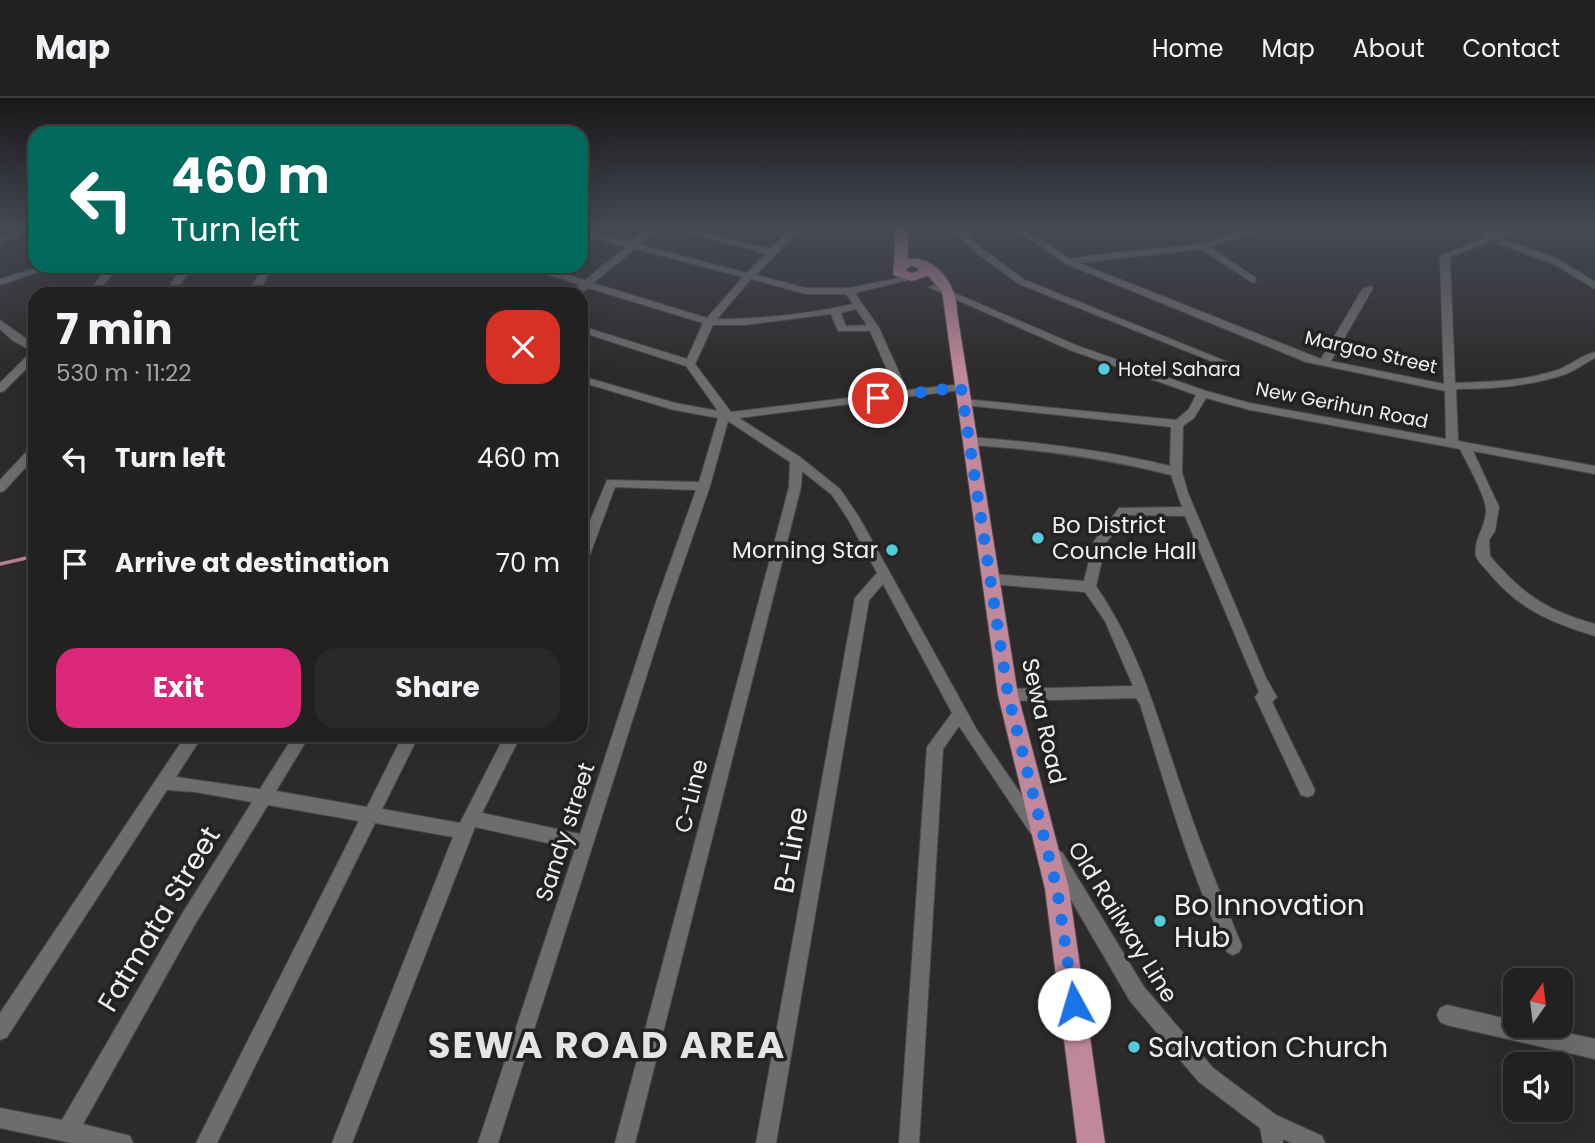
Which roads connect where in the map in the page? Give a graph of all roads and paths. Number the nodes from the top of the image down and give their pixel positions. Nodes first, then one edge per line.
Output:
1 (20, 276) edge
2 (557, 276) edge
3 (597, 276) edge
4 (748, 276) joint
5 (883, 276) edge
6 (906, 276) edge
7 (918, 276) edge
8 (935, 276) edge
9 (1013, 276) edge
10 (1103, 276) edge
11 (1247, 276) edge
12 (1446, 276) edge
13 (1579, 276) edge
14 (910, 277) junction
15 (1253, 280) dead end
16 (0, 282) edge
17 (585, 285) junction
18 (1595, 286) edge
19 (583, 287) edge
20 (863, 288) junction
21 (1368, 288) dead end
22 (849, 291) junction
23 (950, 301) junction
24 (859, 305) junction
25 (835, 311) junction
26 (709, 322) junction
27 (0, 325) edge
28 (874, 328) junction
29 (588, 331) edge
30 (28, 345) edge
31 (1595, 355) edge
32 (28, 361) edge
33 (1324, 363) junction
34 (690, 364) junction
35 (1236, 367) dead end
36 (588, 381) edge
37 (1452, 388) junction
38 (0, 389) edge
39 (1202, 393) junction
40 (904, 395) junction
41 (963, 395) junction
42 (726, 416) junction
43 (1177, 424) junction
44 (969, 440) junction
45 (1459, 444) junction
46 (28, 458) edge
47 (796, 460) junction
48 (1595, 470) edge
49 (1176, 472) junction
50 (704, 486) junction
51 (0, 488) edge
52 (1190, 512) junction
53 (588, 542) edge
54 (884, 574) junction
55 (990, 579) junction
56 (1088, 587) junction
57 (1595, 630) edge
58 (1008, 695) junction
59 (1147, 701) junction
60 (960, 714) junction
61 (190, 742) edge
62 (298, 742) edge
63 (408, 742) edge
64 (509, 742) edge
65 (163, 783) junction
66 (1307, 790) dead end
67 (266, 796) junction
68 (371, 815) junction
69 (467, 824) junction
70 (585, 843) junction
71 (1047, 843) junction
72 (1233, 946) dead end
73 (1447, 1015) dead end
74 (0, 1030) edge
75 (1595, 1049) edge
76 (0, 1118) edge
77 (1269, 1122) junction
78 (72, 1137) edge
79 (123, 1143) edge
80 (206, 1143) edge
81 (342, 1143) edge
82 (488, 1143) edge
83 (625, 1143) edge
84 (766, 1143) edge
85 (909, 1143) edge
86 (1091, 1143) edge
87 (1273, 1143) edge
88 (1315, 1143) edge

1 - 16 street
2 - 17 street
3 - 17 street
4 - 22 street
4 - 26 street
5 - 20 street
6 - 14 main road
7 - 14 main road
8 - 23 main road
9 - 35 street
10 - 33 street, Margao Street
11 - 15 street
12 - 37 street
13 - 18 street
14 - 20 street
14 - 23 main road
17 - 19 street
17 - 26 street
20 - 22 street
21 - 33 street
22 - 24 street
23 - 39 street, New Gerihun Road
23 - 41 main road, Sewa Road
24 - 25 street
24 - 28 street
25 - 26 street
25 - 28 street
26 - 34 street
27 - 30 street
28 - 40 street
29 - 34 street
31 - 37 street, Margao Street
32 - 38 street
33 - 37 street, Margao Street
34 - 42 street, Old Railway Line
36 - 42 street
37 - 45 street
39 - 43 street
39 - 45 street, New Gerihun Road
40 - 41 street
40 - 42 street
41 - 43 street
41 - 44 main road, Sewa Road
42 - 47 street, Old Railway Line
42 - 50 street, Sandy street
43 - 49 street
44 - 49 street
44 - 55 main road, Sewa Road
45 - 48 street, New Gerihun Road
45 - 57 street
46 - 51 street
47 - 54 street, Old Railway Line
47 - 83 street, C-Line
49 - 52 street
50 - 53 street
50 - 70 street, Sandy street
52 - 56 street
52 - 66 street
54 - 60 street, Old Railway Line
54 - 84 street, B-Line
55 - 56 street
55 - 58 main road, Sewa Road
56 - 59 street
58 - 59 street
58 - 71 main road, Sewa Road
59 - 72 street
60 - 71 street, Old Railway Line
60 - 85 street
61 - 65 street
62 - 67 street, Fatmata Street
63 - 68 street
64 - 69 street
65 - 67 street
65 - 74 street
67 - 68 street
67 - 78 street, Fatmata Street
68 - 69 street
68 - 80 street
69 - 70 street
69 - 81 street
70 - 82 street, Sandy street
71 - 77 street, Old Railway Line
71 - 86 main road, Sewa Road
73 - 75 street
76 - 78 street
77 - 87 street
77 - 88 street, Old Railway Line
78 - 79 street

